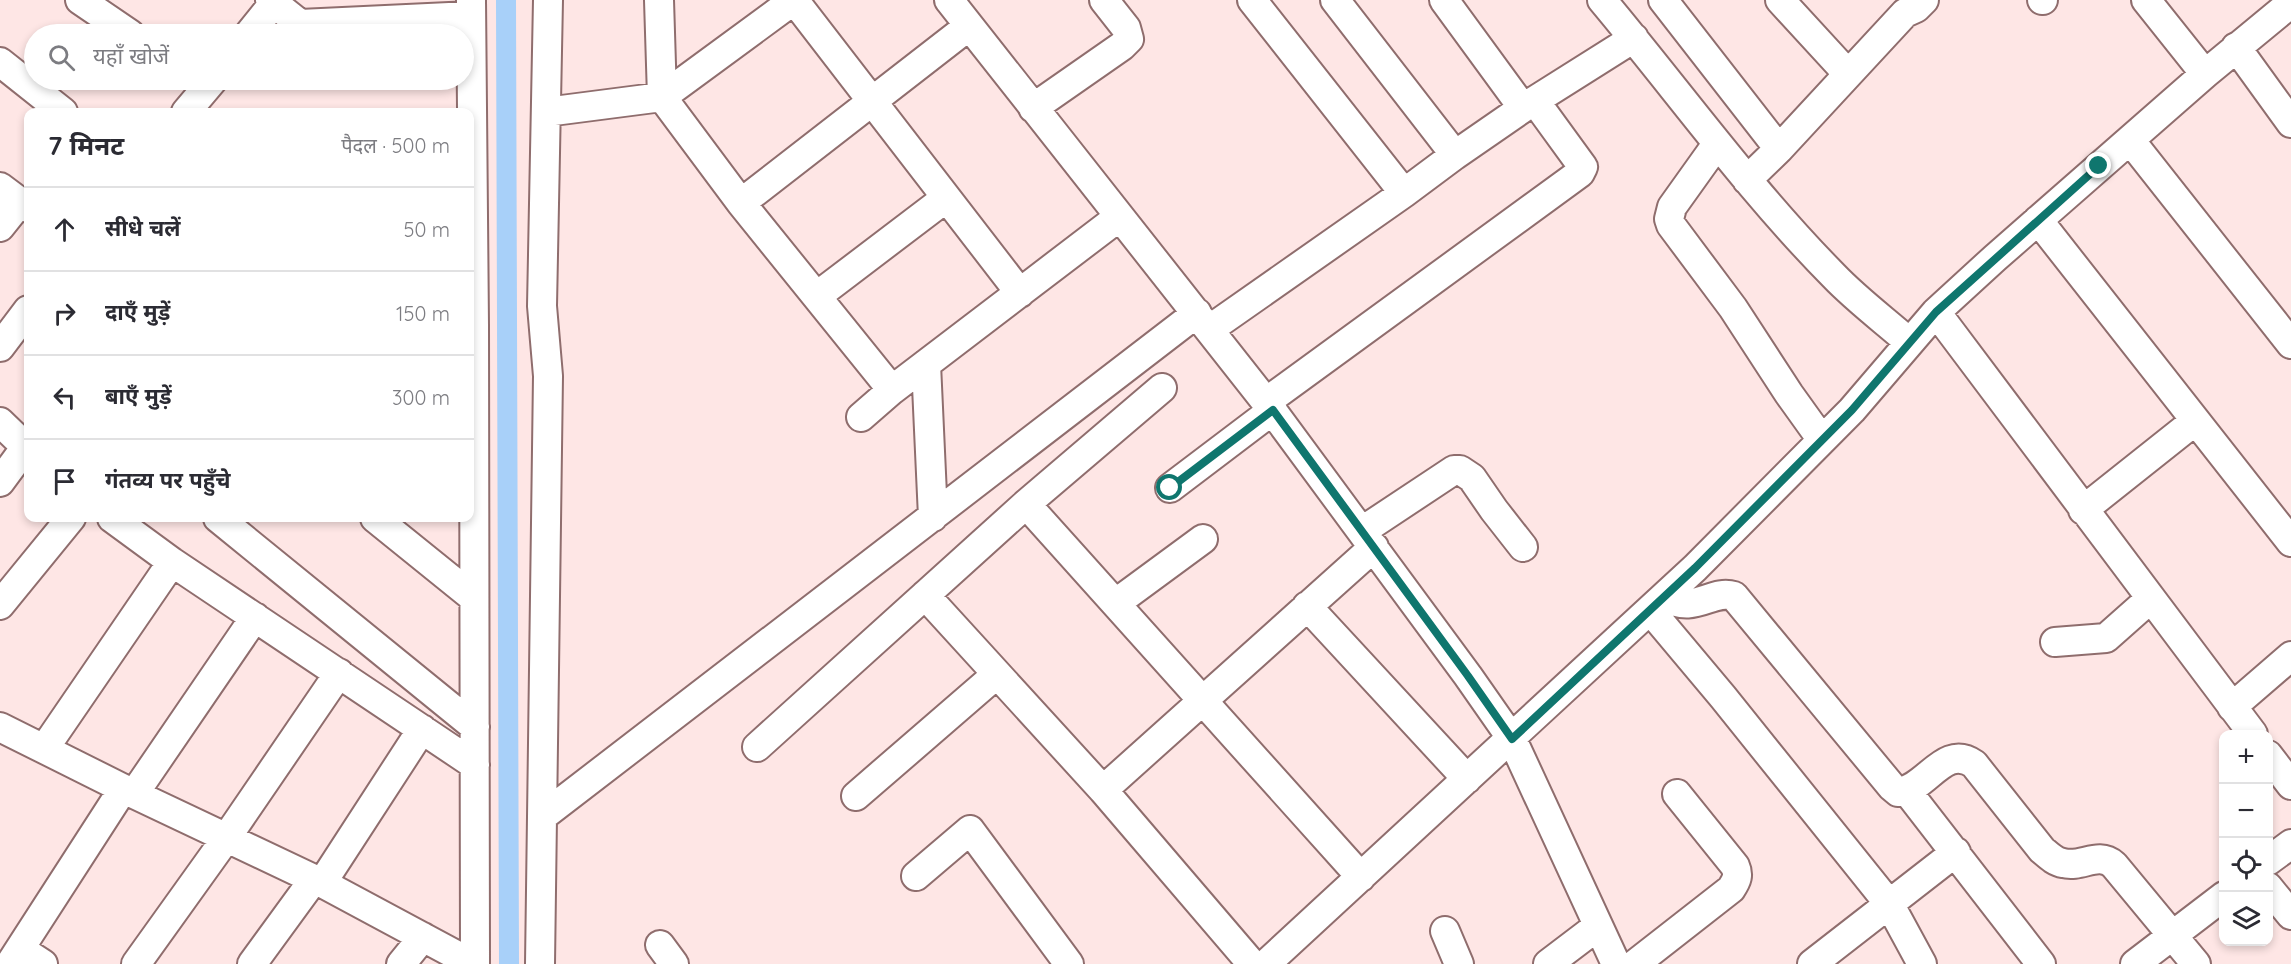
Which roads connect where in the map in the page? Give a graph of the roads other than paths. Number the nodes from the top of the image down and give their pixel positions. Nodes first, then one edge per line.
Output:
1 (80, 0) edge
2 (548, 0) edge
3 (659, 0) edge
4 (1104, 0) edge
5 (1252, 0) edge
6 (1335, 0) edge
7 (1444, 0) edge
8 (1602, 0) edge
9 (1663, 0) edge
10 (1780, 0) edge
11 (2146, 0) edge
12 (272, 2) edge
13 (1908, 4) edge
14 (2273, 7) edge
15 (471, 8) edge
16 (963, 10) edge
17 (115, 24) edge
18 (256, 24) edge
19 (471, 24) edge
20 (1634, 38) junction
21 (2236, 47) junction
22 (0, 62) edge
23 (1848, 74) junction
24 (2205, 74) junction
25 (24, 81) edge
26 (35, 90) edge
27 (200, 90) edge
28 (471, 90) edge
29 (662, 97) junction
30 (872, 101) junction
31 (1529, 105) junction
32 (58, 108) edge
33 (189, 108) edge
34 (471, 108) edge
35 (1033, 108) junction
36 (546, 112) junction
37 (2291, 123) edge
38 (2130, 140) junction
39 (1718, 144) junction
40 (1779, 149) junction
41 (1455, 155) junction
42 (1747, 180) junction
43 (1404, 193) junction
44 (946, 198) junction
45 (16, 199) edge
46 (741, 203) junction
47 (1119, 217) junction
48 (2038, 220) junction
49 (0, 227) edge
50 (1020, 293) junction
51 (817, 296) junction
52 (1936, 312) junction
53 (24, 315) edge
54 (1203, 321) junction
55 (1909, 342) junction
56 (2291, 344) edge
57 (0, 347) edge
58 (926, 364) junction
59 (1162, 388) dead end
60 (892, 390) junction
61 (1270, 406) junction
62 (861, 417) dead end
63 (2195, 421) junction
64 (0, 422) edge
65 (1822, 440) junction
66 (24, 443) edge
67 (24, 451) edge
68 (0, 482) edge
69 (1170, 488) dead end
70 (1026, 504) junction
71 (2083, 510) junction
72 (933, 517) junction
73 (68, 522) edge
74 (117, 522) edge
75 (223, 522) edge
76 (380, 522) edge
77 (473, 522) edge
78 (2285, 524) edge
79 (1203, 539) dead end
80 (1368, 539) junction
81 (1523, 547) dead end
82 (172, 562) junction
83 (925, 595) junction
84 (474, 598) junction
85 (2150, 599) junction
86 (1116, 603) junction
87 (1657, 604) junction
88 (0, 605) edge
89 (1307, 606) junction
90 (255, 616) junction
91 (2055, 642) dead end
92 (2291, 656) edge
93 (339, 673) junction
94 (997, 674) junction
95 (1203, 700) junction
96 (2232, 707) junction
97 (0, 727) edge
98 (475, 727) junction
99 (422, 729) junction
100 (2249, 730) edge
101 (1512, 739) junction
102 (757, 747) dead end
103 (44, 748) junction
104 (2273, 762) edge
105 (475, 765) junction
106 (1467, 779) junction
107 (2291, 785) edge
108 (1103, 790) junction
109 (1907, 791) junction
110 (129, 792) junction
111 (1677, 794) dead end
112 (856, 796) dead end
113 (543, 816) junction
114 (227, 837) junction
115 (2291, 844) edge
116 (1956, 852) junction
117 (2273, 857) edge
118 (916, 876) dead end
119 (1361, 877) junction
120 (318, 881) junction
121 (2272, 892) edge
122 (2219, 899) edge
123 (1890, 905) junction
124 (2291, 915) edge
125 (1598, 926) junction
126 (1445, 931) dead end
127 (2173, 934) junction
128 (423, 937) junction
129 (24, 959) edge
130 (136, 964) edge
131 (252, 964) edge
132 (401, 964) edge
133 (474, 964) edge
134 (540, 964) edge
135 (1069, 964) edge
136 (1252, 964) edge
137 (1266, 964) edge
138 (1459, 964) edge
139 (1548, 964) edge
140 (1616, 964) edge
141 (1635, 964) edge
142 (1812, 964) edge
143 (1922, 964) edge
144 (2041, 964) edge
145 (2134, 964) edge
146 (2196, 964) edge

1 - 17 street
2 - 36 street
3 - 29 street
4 - 35 street
5 - 43 street
6 - 41 street
7 - 31 street
8 - 20 street
9 - 40 street
10 - 23 street
11 - 24 street
12 - 15 street
12 - 18 street
13 - 23 street
14 - 21 street
15 - 19 street
16 - 30 street
16 - 35 street
20 - 31 street
20 - 39 street
21 - 24 street
21 - 37 street
22 - 25 street
23 - 40 street
24 - 38 street
26 - 32 street
27 - 33 street
28 - 34 street
29 - 30 street
29 - 36 street
29 - 46 street
30 - 44 street
30 - 46 street
31 - 41 street
31 - 61 street
35 - 47 street
36 - 113 street
38 - 48 street
38 - 56 street
39 - 42 street
39 - 65 street
40 - 42 street
41 - 43 street
42 - 55 street
43 - 54 street
44 - 50 street
44 - 51 street
45 - 49 street
46 - 51 street
47 - 50 street
47 - 54 street
48 - 52 street
48 - 63 street
50 - 58 street
51 - 60 street
52 - 55 street
52 - 71 street
53 - 57 street
54 - 61 street
54 - 72 street
55 - 65 street
58 - 60 street
58 - 72 street
59 - 70 street
60 - 62 street
61 - 69 street
61 - 80 street
63 - 71 street
63 - 78 street
64 - 66 street
65 - 87 street
67 - 68 street
70 - 83 street
70 - 86 street
71 - 85 street
72 - 113 street
73 - 88 street
74 - 82 street
75 - 98 street
76 - 84 street
77 - 84 street
79 - 86 street
80 - 81 street
80 - 89 street
80 - 101 street
82 - 90 street
82 - 103 street
83 - 94 street
83 - 102 street
84 - 98 street
85 - 91 street
85 - 96 street
86 - 95 street
87 - 101 street
87 - 109 street
87 - 123 street
89 - 95 street
89 - 106 street
90 - 93 street
90 - 110 street
92 - 96 street
93 - 99 street
93 - 114 street
94 - 108 street
94 - 112 street
95 - 108 street
95 - 119 street
96 - 100 street
97 - 103 street
98 - 105 street
99 - 105 street
99 - 120 street
101 - 106 street
101 - 125 street
103 - 110 street
104 - 107 street
105 - 133 street
106 - 119 street
108 - 136 street
109 - 116 street
109 - 127 street
110 - 114 street
110 - 129 street
111 - 141 street
113 - 134 street
114 - 120 street
114 - 130 street
115 - 117 street
116 - 123 street
116 - 144 street
118 - 135 street
119 - 137 street
120 - 128 street
120 - 131 street
121 - 124 street
122 - 127 street
123 - 142 street
123 - 143 street
125 - 139 street
125 - 140 street
126 - 138 street
127 - 145 street
127 - 146 street
128 - 132 street
128 - 133 street

